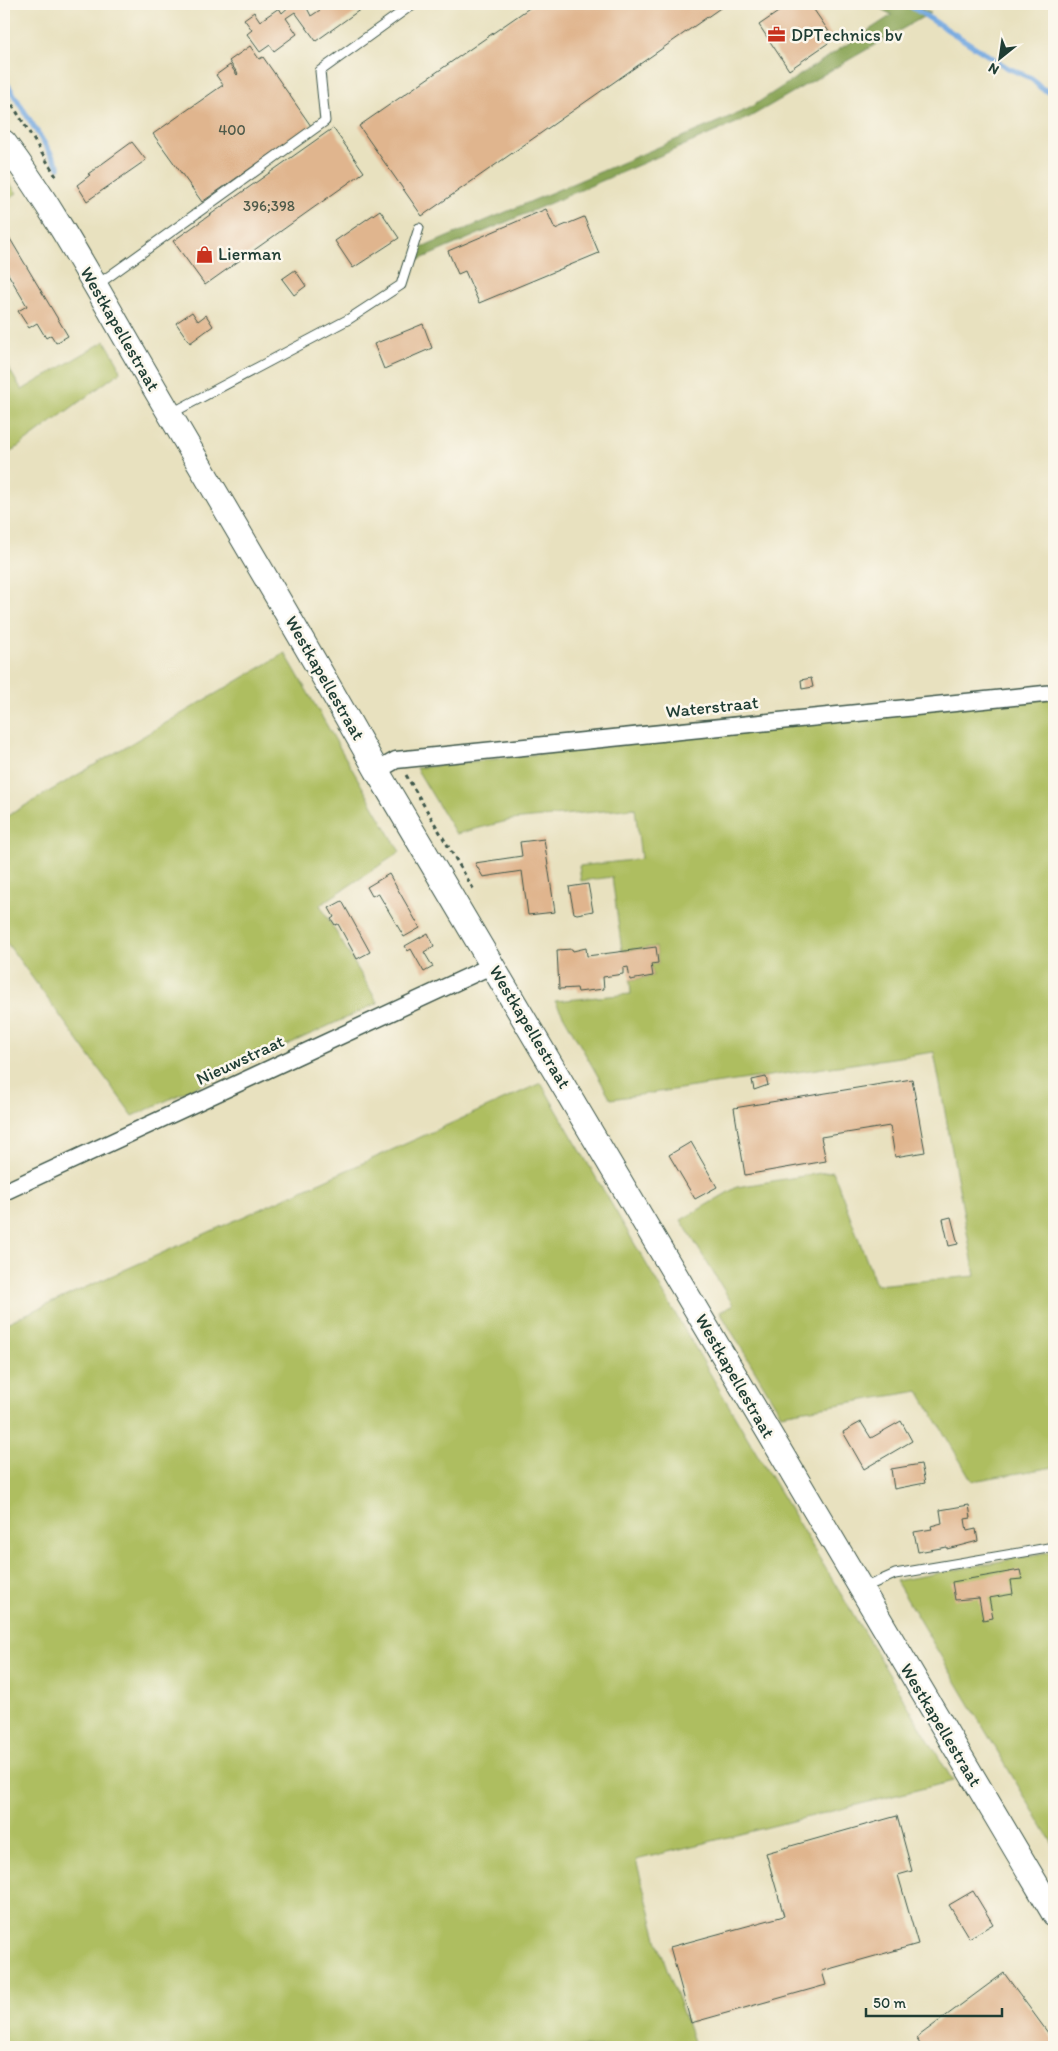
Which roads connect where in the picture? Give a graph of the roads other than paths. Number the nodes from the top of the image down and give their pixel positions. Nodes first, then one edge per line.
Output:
1 (413, 4) edge
2 (4, 142) edge
3 (419, 228) dead end
4 (95, 286) junction
5 (169, 414) junction
6 (1054, 693) edge
7 (387, 765) junction
8 (493, 965) junction
9 (4, 1192) edge
10 (1054, 1547) edge
11 (860, 1589) junction
12 (1054, 1914) edge

1 - 4 lane
2 - 4 street, Westkapellestraat
3 - 5 lane
4 - 5 street, Westkapellestraat
5 - 7 street, Westkapellestraat
6 - 7 street, Waterstraat
7 - 8 street, Westkapellestraat
8 - 9 street, Nieuwstraat
8 - 11 street, Westkapellestraat
10 - 11 lane
11 - 12 street, Westkapellestraat

